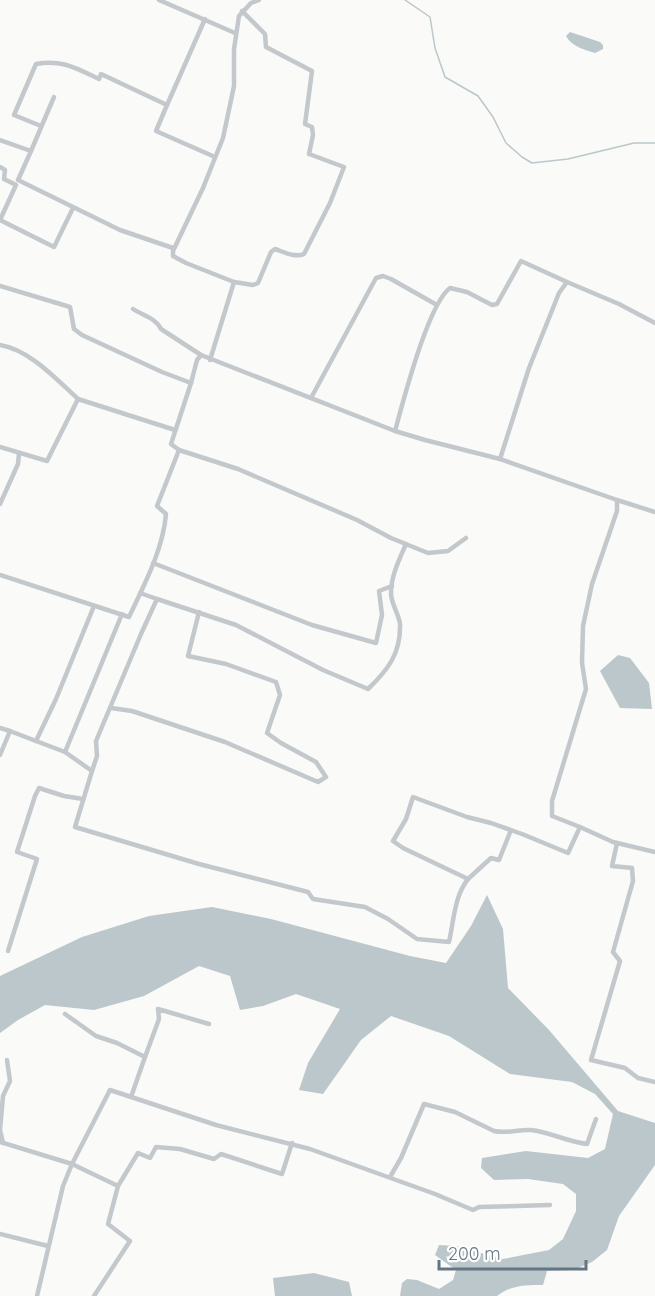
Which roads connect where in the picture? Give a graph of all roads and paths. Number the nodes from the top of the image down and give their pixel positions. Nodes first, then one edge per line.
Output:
1 (159, 0) edge
2 (259, 0) edge
3 (242, 11) junction
4 (205, 20) junction
5 (235, 33) junction
6 (54, 97) dead end
7 (167, 105) junction
8 (41, 126) junction
9 (0, 140) edge
10 (31, 151) junction
11 (216, 157) junction
12 (0, 167) edge
13 (17, 182) junction
14 (73, 208) junction
15 (173, 248) junction
16 (234, 282) junction
17 (567, 282) junction
18 (0, 286) edge
19 (437, 305) junction
20 (133, 309) dead end
21 (655, 323) edge
22 (0, 345) edge
23 (201, 355) junction
24 (210, 360) junction
25 (191, 383) junction
26 (78, 399) junction
27 (311, 399) junction
28 (175, 430) junction
29 (395, 430) junction
30 (0, 447) edge
31 (179, 450) junction
32 (19, 453) junction
33 (500, 459) junction
34 (617, 500) junction
35 (0, 504) edge
36 (655, 512) edge
37 (466, 538) dead end
38 (406, 544) junction
39 (153, 563) junction
40 (0, 575) edge
41 (392, 586) junction
42 (140, 593) junction
43 (158, 599) junction
44 (94, 606) junction
45 (199, 612) junction
46 (122, 614) junction
47 (111, 708) junction
48 (0, 728) edge
49 (10, 731) junction
50 (36, 741) junction
51 (65, 752) junction
52 (0, 755) edge
53 (92, 771) junction
54 (83, 799) junction
55 (580, 827) junction
56 (511, 830) junction
57 (617, 843) junction
58 (655, 852) edge
59 (468, 879) junction
60 (8, 951) dead end
61 (65, 1014) dead end
62 (209, 1024) dead end
63 (145, 1057) junction
64 (7, 1060) dead end
65 (655, 1082) edge
66 (131, 1097) junction
67 (596, 1119) dead end
68 (2, 1142) edge
69 (292, 1143) junction
70 (72, 1164) junction
71 (390, 1177) junction
72 (118, 1186) junction
73 (550, 1205) dead end
74 (0, 1234) edge
75 (48, 1246) junction
76 (37, 1296) edge
77 (94, 1296) edge

1 - 4 street
2 - 3 street
3 - 5 street
3 - 16 street
4 - 5 street
4 - 7 street
5 - 11 street
6 - 8 street
7 - 8 street
7 - 11 street
8 - 10 street
9 - 10 street
10 - 13 street
11 - 15 street
12 - 13 street
13 - 14 street
13 - 14 street
14 - 15 street
15 - 16 street
16 - 24 street
17 - 19 street
17 - 21 street
17 - 33 street
18 - 25 street
19 - 27 street
19 - 29 street
20 - 23 street
22 - 26 street
23 - 24 street
23 - 25 street
24 - 27 street
25 - 28 street
26 - 28 street
26 - 32 street
27 - 29 street
28 - 31 street
29 - 33 street
30 - 32 street
31 - 38 street
31 - 39 street
32 - 35 street
33 - 34 street
34 - 36 street
34 - 55 street
37 - 38 street
38 - 41 street
39 - 41 street
39 - 42 street
40 - 44 street
41 - 45 street
42 - 43 street
42 - 46 street
43 - 45 street
43 - 47 street
44 - 46 street
44 - 50 street
45 - 47 street
46 - 51 street
47 - 53 street
48 - 49 street
49 - 50 street
49 - 52 street
50 - 51 street
51 - 53 street
53 - 54 street
54 - 59 street
54 - 60 street
55 - 56 street
55 - 57 street
56 - 59 street
56 - 59 street
57 - 58 street
57 - 65 street
61 - 63 street
62 - 63 street
63 - 66 street
64 - 68 street
66 - 69 street
66 - 70 street
67 - 71 street
68 - 70 street
69 - 71 street
69 - 72 street
70 - 72 street
70 - 75 street
71 - 73 street
72 - 77 street
74 - 75 street
75 - 76 street

